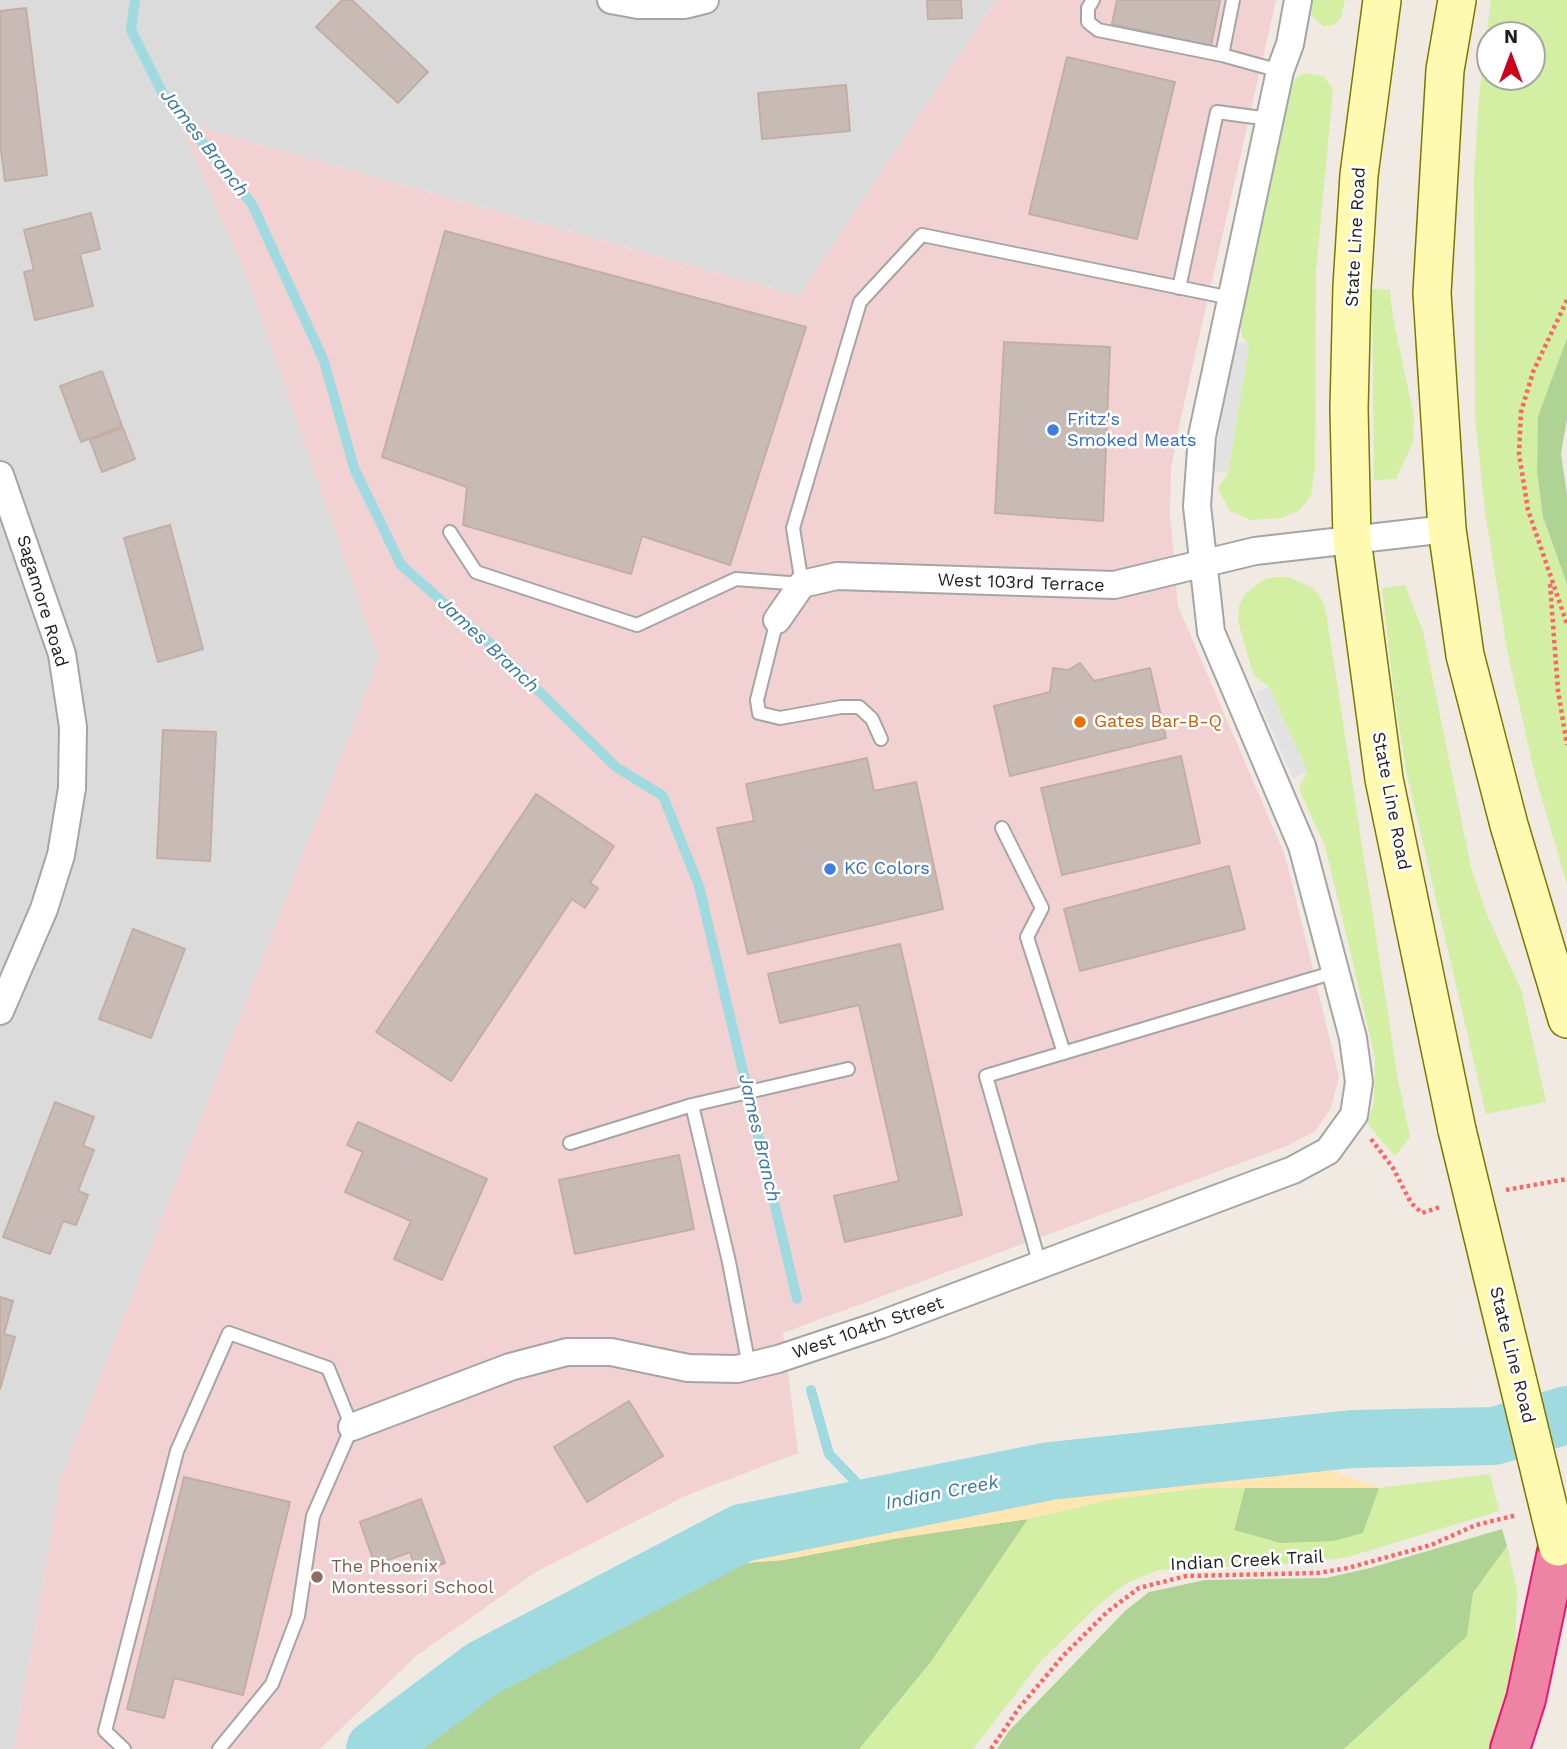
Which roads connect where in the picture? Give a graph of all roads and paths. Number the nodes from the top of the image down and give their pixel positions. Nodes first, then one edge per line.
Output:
1 (611, 0) edge
2 (705, 0) edge
3 (1093, 0) edge
4 (1233, 0) edge
5 (1298, 0) edge
6 (1382, 0) edge
7 (1457, 0) edge
8 (1222, 55) junction
9 (1280, 71) junction
10 (1269, 119) junction
11 (1179, 288) junction
12 (1231, 298) junction
13 (1567, 300) edge
14 (0, 475) edge
15 (1447, 529) junction
16 (450, 532) dead end
17 (1352, 539) junction
18 (1203, 564) junction
19 (1549, 576) junction
20 (802, 584) junction
21 (777, 620) joint
22 (1567, 624) edge
23 (880, 739) dead end
24 (1567, 745) edge
25 (1002, 828) dead end
26 (1335, 972) junction
27 (0, 1011) edge
28 (1567, 1019) edge
29 (1064, 1053) junction
30 (848, 1069) dead end
31 (692, 1105) junction
32 (570, 1143) dead end
33 (1040, 1265) junction
34 (749, 1366) junction
35 (352, 1427) junction
36 (1528, 1513) dead end
37 (1558, 1547) junction
38 (1567, 1587) edge
39 (124, 1749) edge
40 (219, 1749) edge
41 (991, 1749) edge
42 (1510, 1749) edge

1 - 2 street
3 - 8 lane
4 - 8 lane
5 - 9 street
6 - 17 main road, State Line Road
7 - 15 main road
8 - 9 lane
9 - 10 street
10 - 11 lane
10 - 12 street
11 - 12 lane
11 - 20 lane
12 - 18 street
13 - 19 path
14 - 27 street, Sagamore Road
15 - 17 street, West 103rd Terrace
15 - 28 main road
16 - 20 lane
17 - 18 street, West 103rd Terrace
17 - 37 main road, State Line Road, bridge
18 - 20 street, West 103rd Terrace
18 - 26 street
19 - 22 path
19 - 24 path
20 - 21 street
21 - 23 lane
25 - 29 lane
26 - 29 lane
26 - 33 street, West 104th Street
29 - 33 lane
30 - 31 lane
31 - 32 lane
31 - 34 lane
33 - 34 street, West 104th Street
34 - 35 street, West 104th Street
35 - 39 lane
35 - 40 lane
36 - 41 path, Indian Creek Trail
37 - 38 main road, State Line Road
37 - 42 highway

